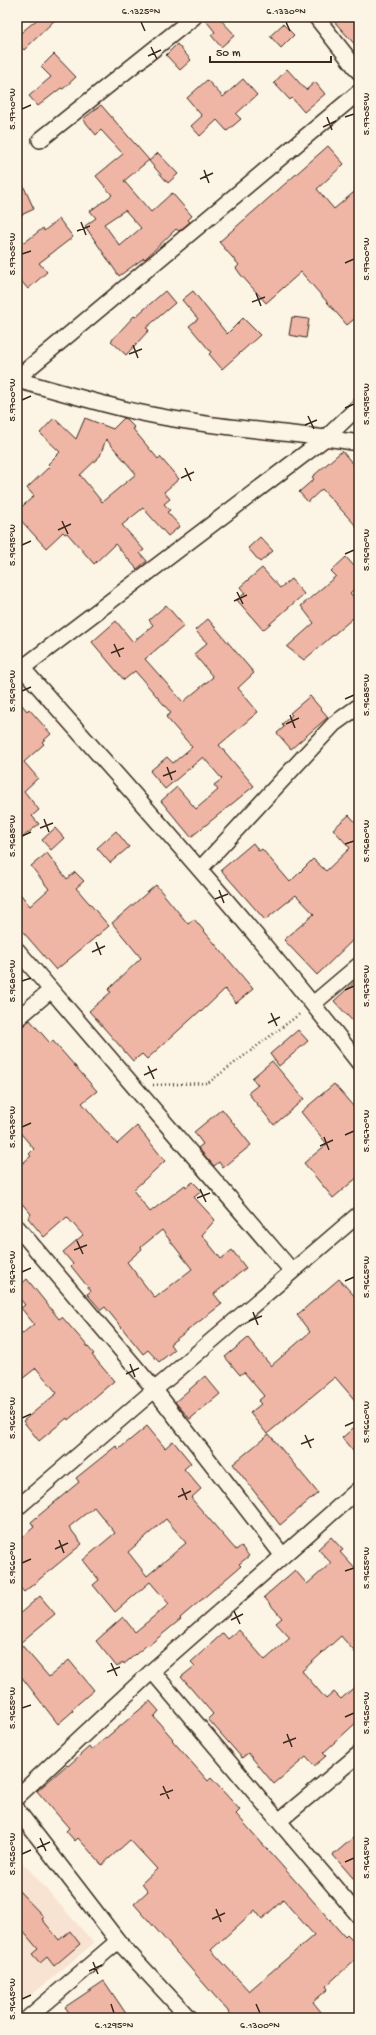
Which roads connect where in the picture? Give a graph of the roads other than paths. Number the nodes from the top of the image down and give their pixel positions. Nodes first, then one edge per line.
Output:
1 (194, 17) edge
2 (316, 17) edge
3 (359, 72) edge
4 (359, 92) edge
5 (40, 140) dead end
6 (17, 379) edge
7 (359, 406) edge
8 (326, 437) junction
9 (359, 442) edge
10 (19, 667) edge
11 (359, 706) edge
12 (200, 869) junction
13 (17, 950) edge
14 (359, 965) edge
15 (51, 990) junction
16 (313, 1004) junction
17 (17, 1018) edge
18 (359, 1063) edge
19 (359, 1214) edge
20 (17, 1228) edge
21 (292, 1271) junction
22 (154, 1389) junction
23 (359, 1489) edge
24 (17, 1508) edge
25 (283, 1556) junction
26 (152, 1671) junction
27 (359, 1754) edge
28 (17, 1797) edge
29 (17, 1810) edge
30 (279, 1821) junction
31 (359, 1916) edge
32 (118, 1941) junction
33 (28, 2018) edge
34 (189, 2018) edge

1 - 5 street
2 - 3 street
4 - 6 street
6 - 8 street
7 - 8 street
8 - 9 street
8 - 10 street
10 - 12 street
11 - 12 street
12 - 16 street
13 - 15 street
14 - 16 street
15 - 17 street
15 - 21 street
16 - 18 street
19 - 21 street
20 - 22 street
21 - 22 street
22 - 24 street
22 - 25 street
23 - 25 street
25 - 26 street
26 - 28 street
26 - 30 street
27 - 30 street
29 - 32 street
30 - 31 street
32 - 33 street
32 - 34 street

